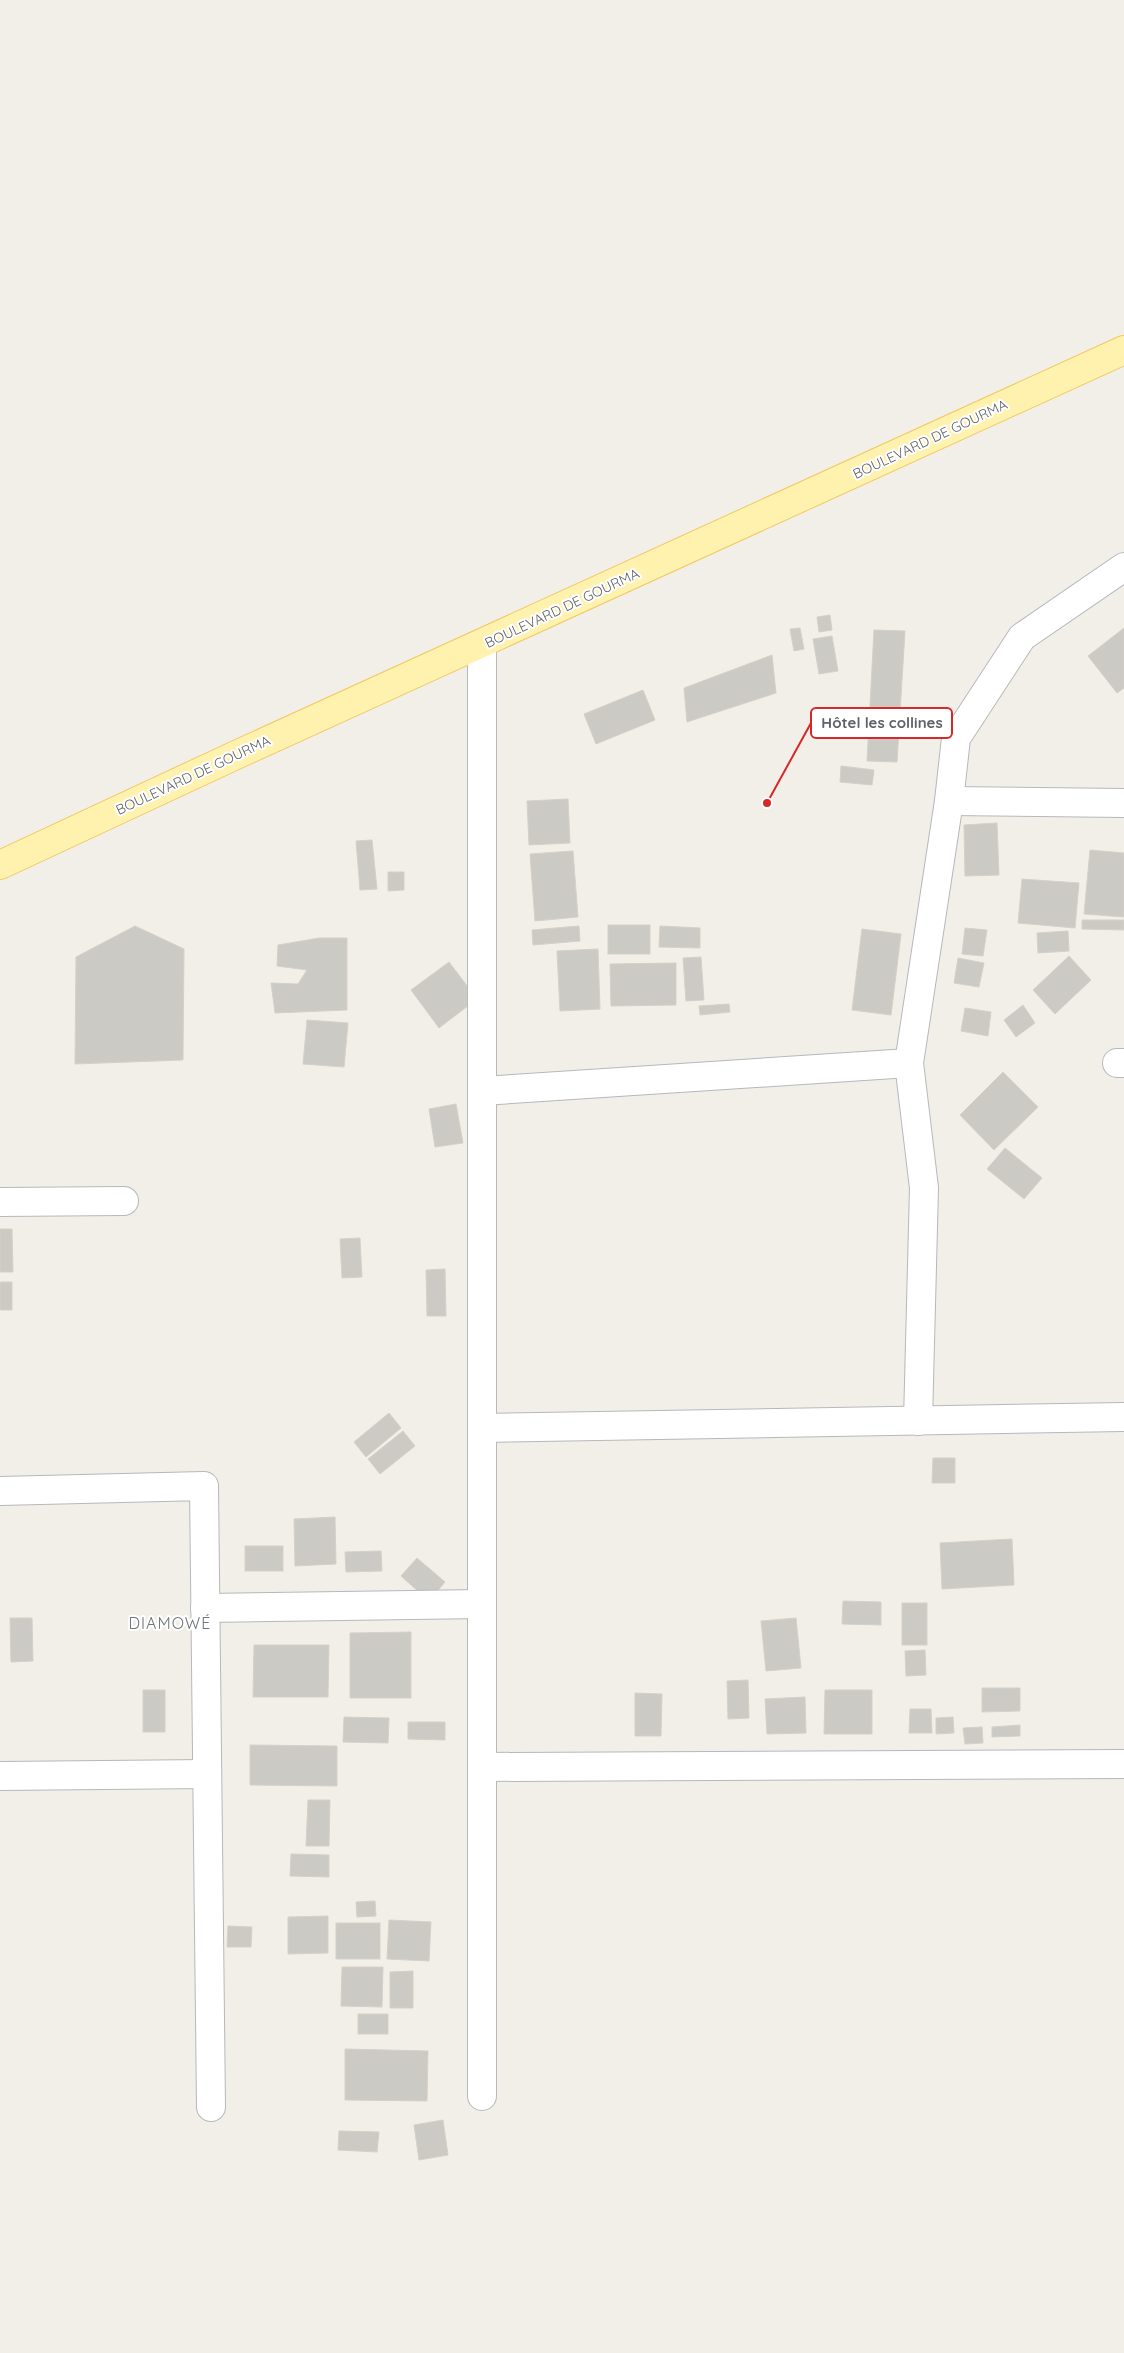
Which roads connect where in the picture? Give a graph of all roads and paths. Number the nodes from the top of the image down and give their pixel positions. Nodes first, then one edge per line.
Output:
1 (1124, 350) edge
2 (1124, 567) edge
3 (482, 644) junction
4 (949, 801) junction
5 (1124, 803) edge
6 (0, 865) edge
7 (909, 1063) junction
8 (482, 1091) junction
9 (124, 1201) dead end
10 (0, 1202) edge
11 (1124, 1417) edge
12 (918, 1421) junction
13 (482, 1428) junction
14 (0, 1491) edge
15 (482, 1604) junction
16 (205, 1608) junction
17 (1124, 1764) edge
18 (482, 1767) junction
19 (207, 1774) junction
20 (0, 1776) edge
21 (482, 2096) dead end
22 (210, 2108) dead end

1 - 3 main road, BOULEVARD DE GOURMA
2 - 4 street
3 - 6 main road, BOULEVARD DE GOURMA
3 - 8 street
4 - 5 street
4 - 7 street
7 - 8 street
7 - 12 street
8 - 13 street
9 - 10 street
11 - 12 street
12 - 13 street
13 - 15 street
14 - 16 street
15 - 16 street
15 - 18 street
16 - 19 street
17 - 18 street
18 - 21 street
19 - 20 street
19 - 22 street

